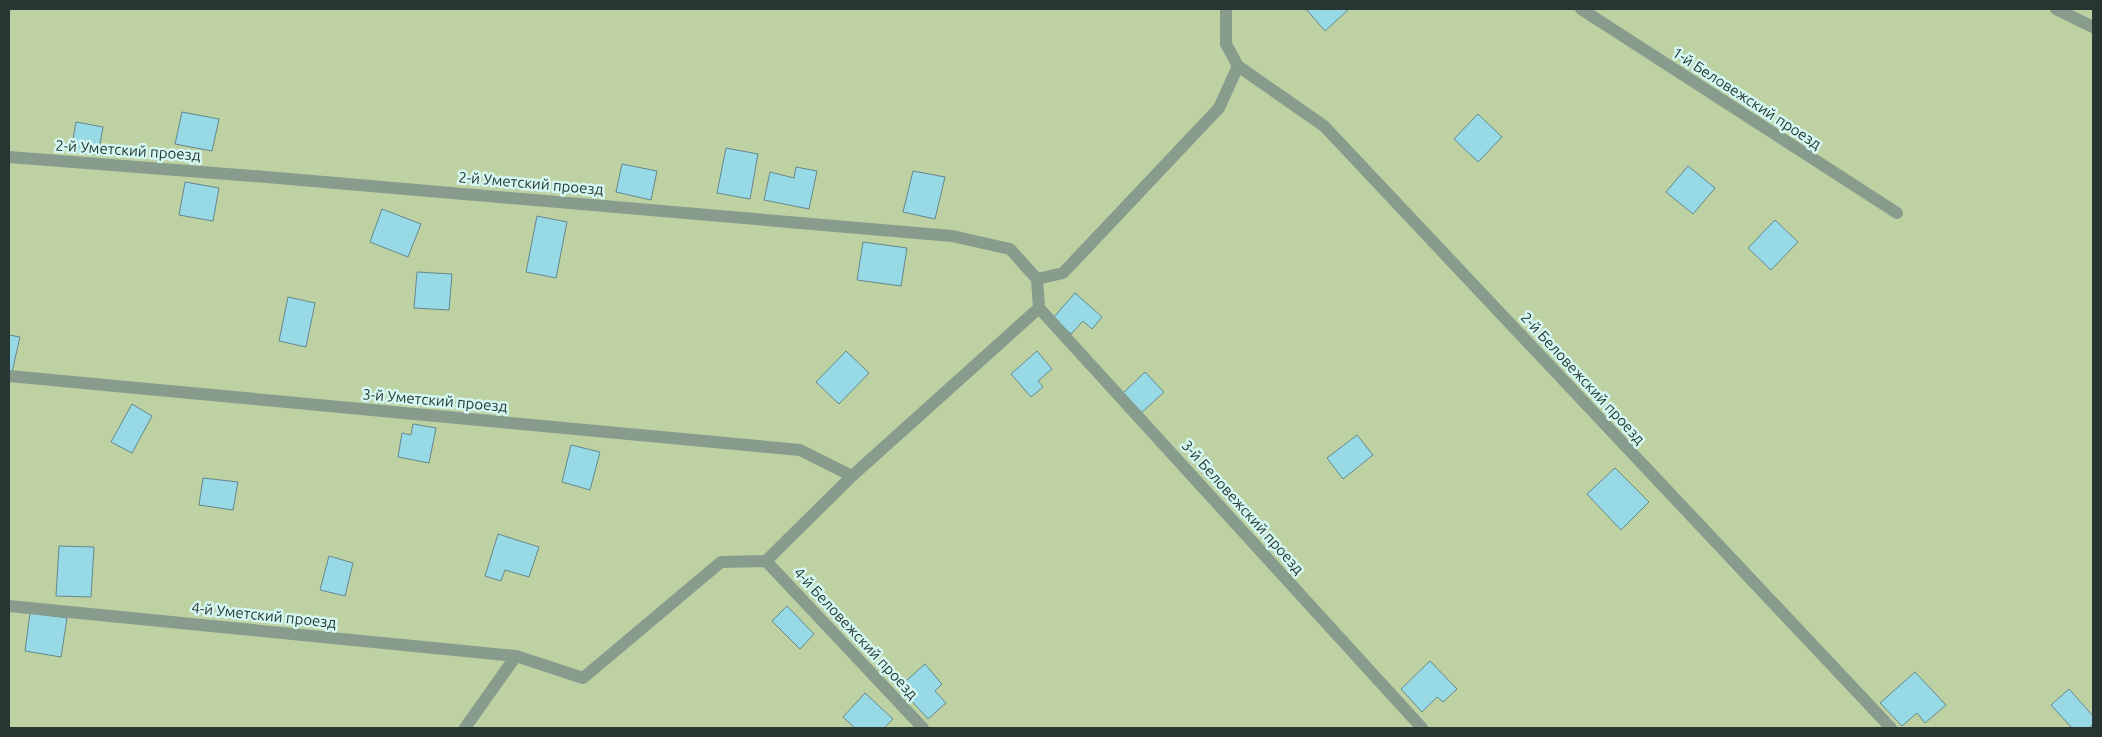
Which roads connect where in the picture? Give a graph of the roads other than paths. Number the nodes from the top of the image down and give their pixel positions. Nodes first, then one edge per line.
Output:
1 (1226, 9) edge
2 (1580, 9) edge
3 (2056, 9) edge
4 (2093, 27) edge
5 (1238, 66) junction
6 (9, 158) edge
7 (1897, 213) dead end
8 (1037, 279) junction
9 (1039, 308) junction
10 (9, 376) edge
11 (852, 476) junction
12 (766, 561) junction
13 (9, 606) edge
14 (516, 656) junction
15 (464, 728) edge
16 (923, 728) edge
17 (1422, 728) edge
18 (1891, 728) edge

1 - 5 lane
2 - 7 lane, 1-й Беловежский проезд
3 - 4 lane
5 - 8 lane
5 - 18 lane, 2-й Беловежский проезд
6 - 8 lane, 2-й Уметский проезд
8 - 9 lane
9 - 11 lane
9 - 17 lane, 3-й Беловежский проезд
10 - 11 lane, 3-й Уметский проезд
11 - 12 lane
12 - 14 lane, 4-й Уметский проезд
12 - 16 lane, 4-й Беловежский проезд
13 - 14 lane, 4-й Уметский проезд
14 - 15 lane

